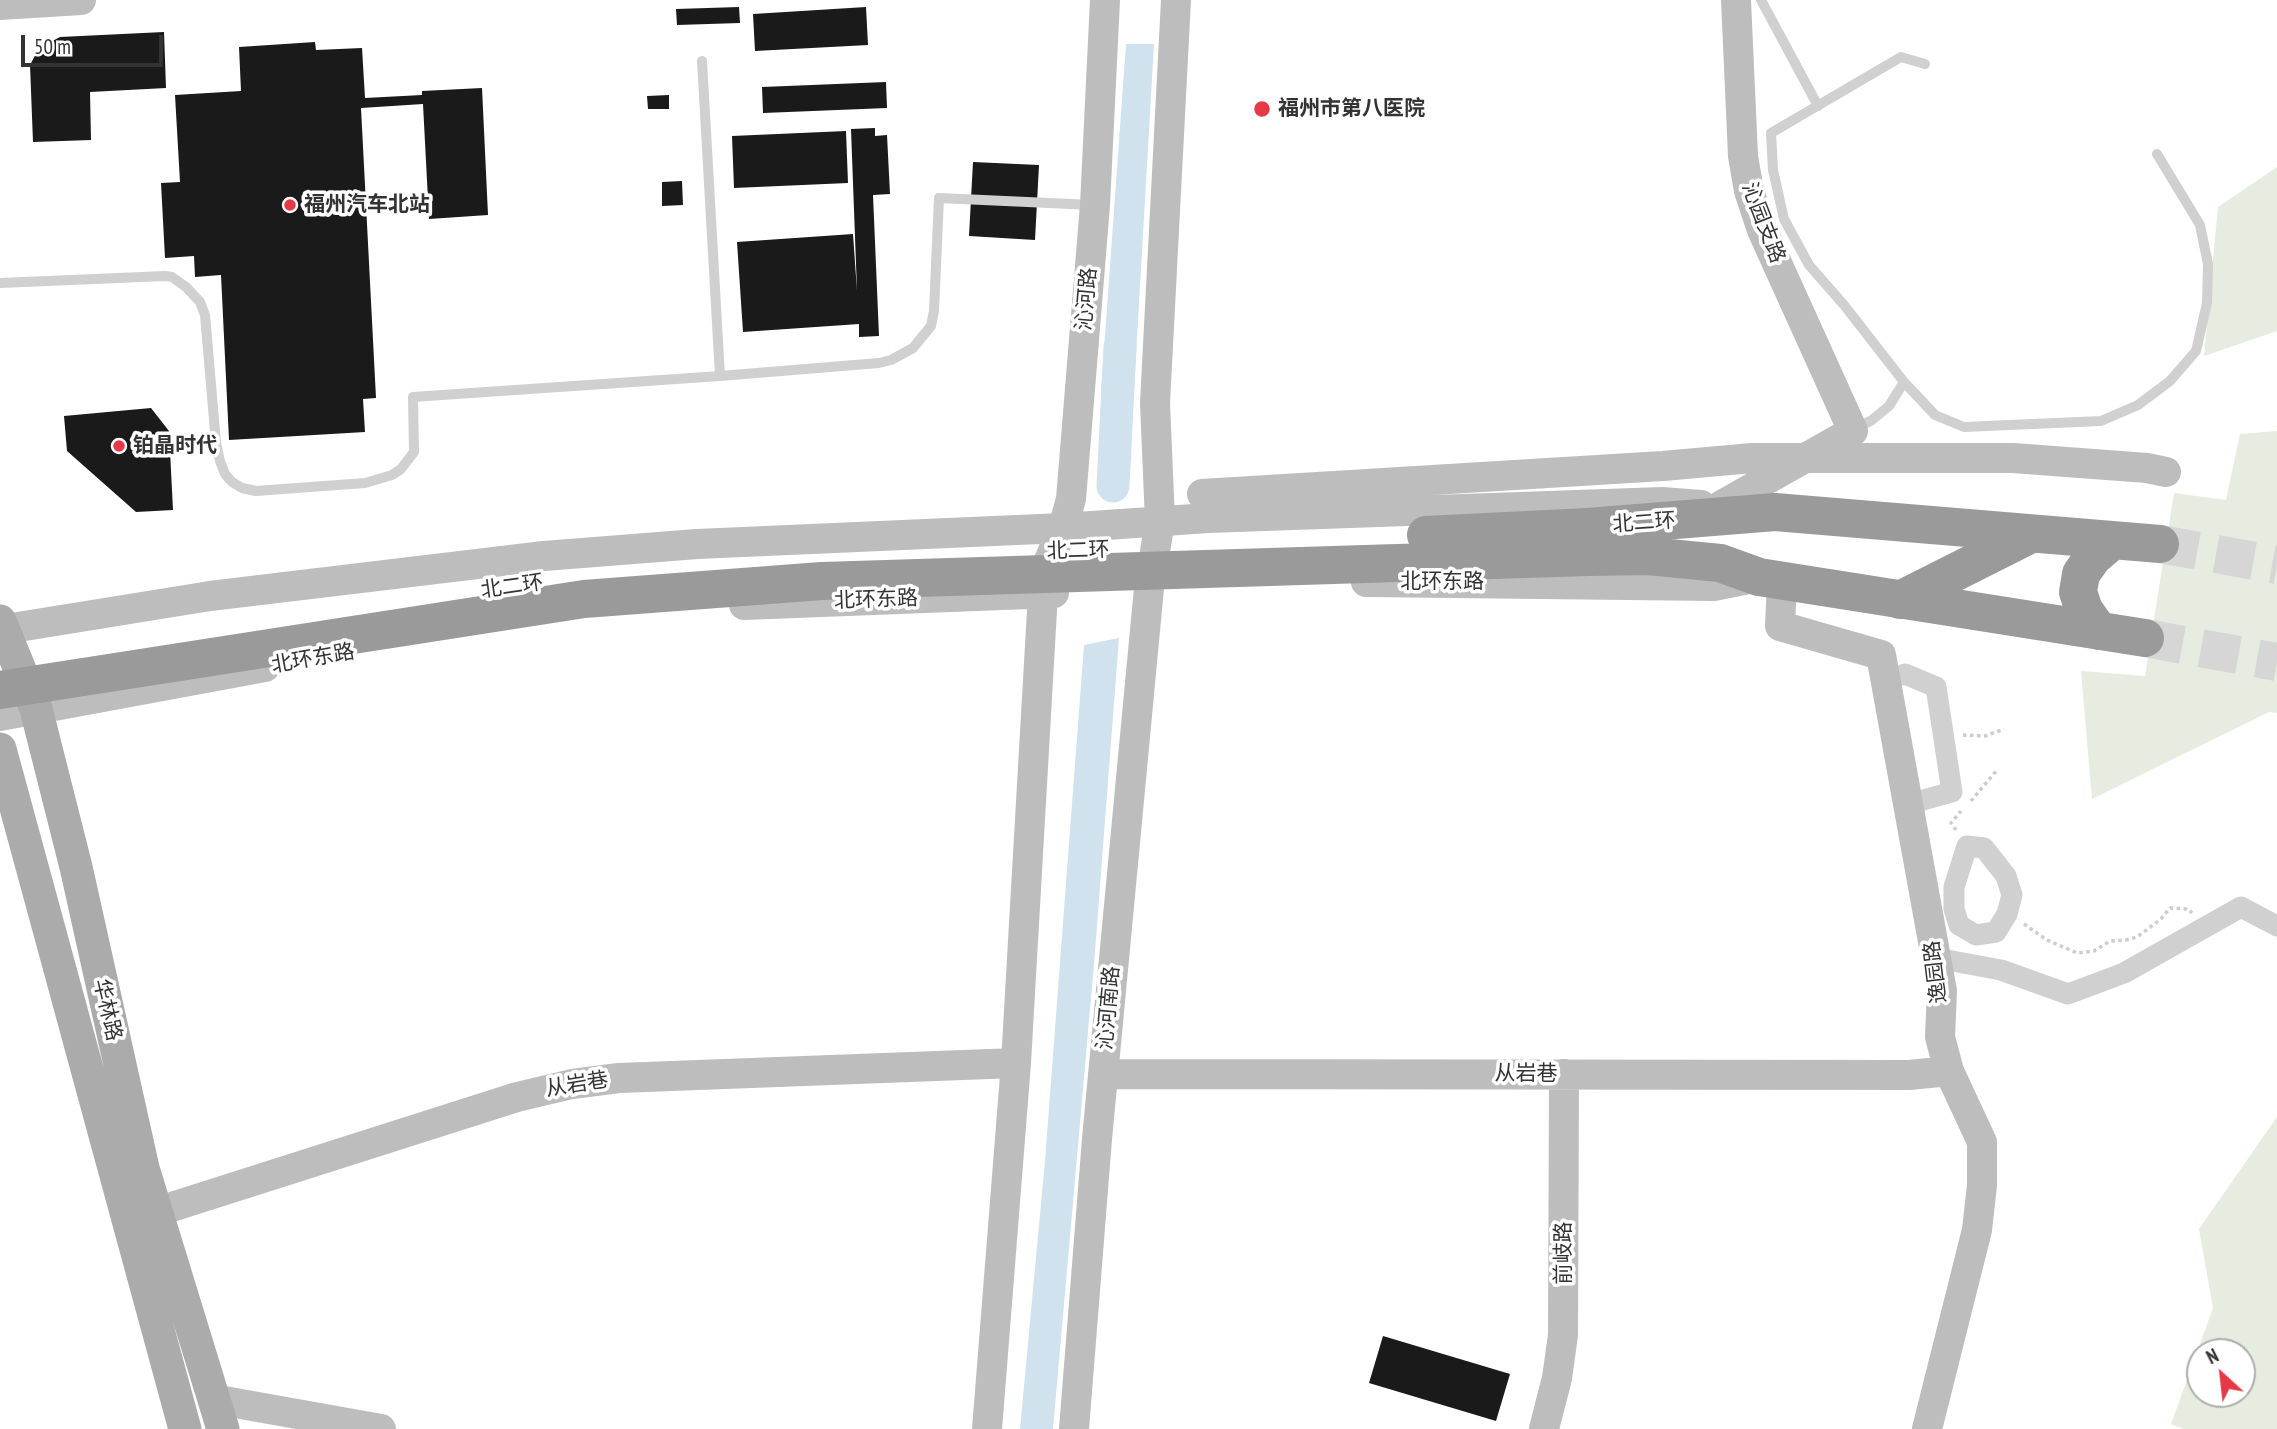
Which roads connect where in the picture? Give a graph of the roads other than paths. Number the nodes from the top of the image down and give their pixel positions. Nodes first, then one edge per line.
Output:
1 (81, 0) edge
2 (1105, 0) edge
3 (1176, 0) edge
4 (1736, 0) edge
5 (1761, 0) edge
6 (0, 5) edge
7 (702, 61) dead end
8 (1925, 64) dead end
9 (1818, 106) junction
10 (2157, 154) dead end
11 (1095, 205) junction
12 (0, 283) edge
13 (720, 376) junction
14 (1904, 382) junction
15 (1853, 430) junction
16 (1805, 458) junction
17 (1663, 466) junction
18 (2166, 472) dead end
19 (1202, 494) dead end
20 (1395, 497) junction
21 (1662, 502) junction
22 (1720, 506) junction
23 (1775, 512) junction
24 (1160, 521) junction
25 (1912, 524) junction
26 (1063, 528) junction
27 (2031, 534) junction
28 (2113, 540) junction
29 (1589, 542) junction
30 (2160, 544) tunnel mouth
31 (1963, 568) junction
32 (1770, 579) junction
33 (1149, 588) junction
34 (1043, 593) junction
35 (1900, 600) junction
36 (2023, 620) junction
37 (1, 627) edge
38 (2099, 631) junction
39 (2145, 638) tunnel mouth
40 (0, 667) edge
41 (1887, 678) junction
42 (0, 690) edge
43 (36, 709) junction
44 (0, 716) edge
45 (0, 749) edge
46 (1909, 804) junction
47 (2007, 914) joint
48 (2277, 926) edge
49 (1936, 958) junction
50 (1016, 1063) junction
51 (1949, 1071) junction
52 (1103, 1074) junction
53 (1564, 1074) junction
54 (156, 1212) junction
55 (218, 1414) edge
56 (185, 1429) edge
57 (381, 1429) edge
58 (987, 1429) edge
59 (1074, 1429) edge
60 (1544, 1429) edge
61 (1927, 1429) edge

1 - 6 main road
2 - 11 main road, 沁河路
3 - 24 main road
4 - 15 main road, 沁园支路
5 - 9 lane
7 - 13 lane
8 - 9 lane
9 - 14 lane
10 - 14 lane
11 - 13 lane
11 - 26 main road, 沁河路
12 - 13 lane
14 - 15 lane
15 - 16 main road
16 - 17 main road
16 - 18 main road
16 - 22 main road
17 - 20 main road
17 - 21 main road
19 - 20 main road
20 - 21 main road
20 - 24 main road
21 - 22 main road
22 - 23 main road
23 - 25 highway, 北二环
23 - 29 highway, 北二环
24 - 26 main road
24 - 33 main road
25 - 27 highway, 北二环
25 - 31 highway
26 - 34 main road, 沁河路
26 - 37 main road
27 - 28 highway, 北二环
27 - 31 highway
28 - 30 highway, 北二环
28 - 38 highway
29 - 32 highway, 北二环
29 - 40 highway, 北二环, bridge
29 - 42 highway, 北二环, bridge
31 - 35 highway
31 - 36 highway
32 - 33 main road, 北环东路
32 - 35 highway, 北二环
32 - 41 main road, 逸园路
33 - 34 main road, 北环东路
33 - 52 main road, 沁河南路
34 - 43 main road, 北环东路
34 - 50 main road
35 - 36 highway, 北二环
36 - 38 highway, 北二环
37 - 43 main road, 华林路
38 - 39 highway, 北二环
41 - 46 main road, 逸园路
41 - 46 street
43 - 44 main road, 北环东路
43 - 54 main road, 华林路
45 - 56 main road, 华林路
46 - 49 main road, 逸园路
47 - 47 street
48 - 49 street
49 - 51 main road, 逸园路
50 - 54 main road, 从岩巷
50 - 58 main road
51 - 53 main road, 从岩巷
51 - 61 main road, 逸园路
52 - 53 main road, 从岩巷
52 - 59 main road, 沁河南路
53 - 60 main road, 前岐路
54 - 55 main road, 华林路
55 - 57 main road

